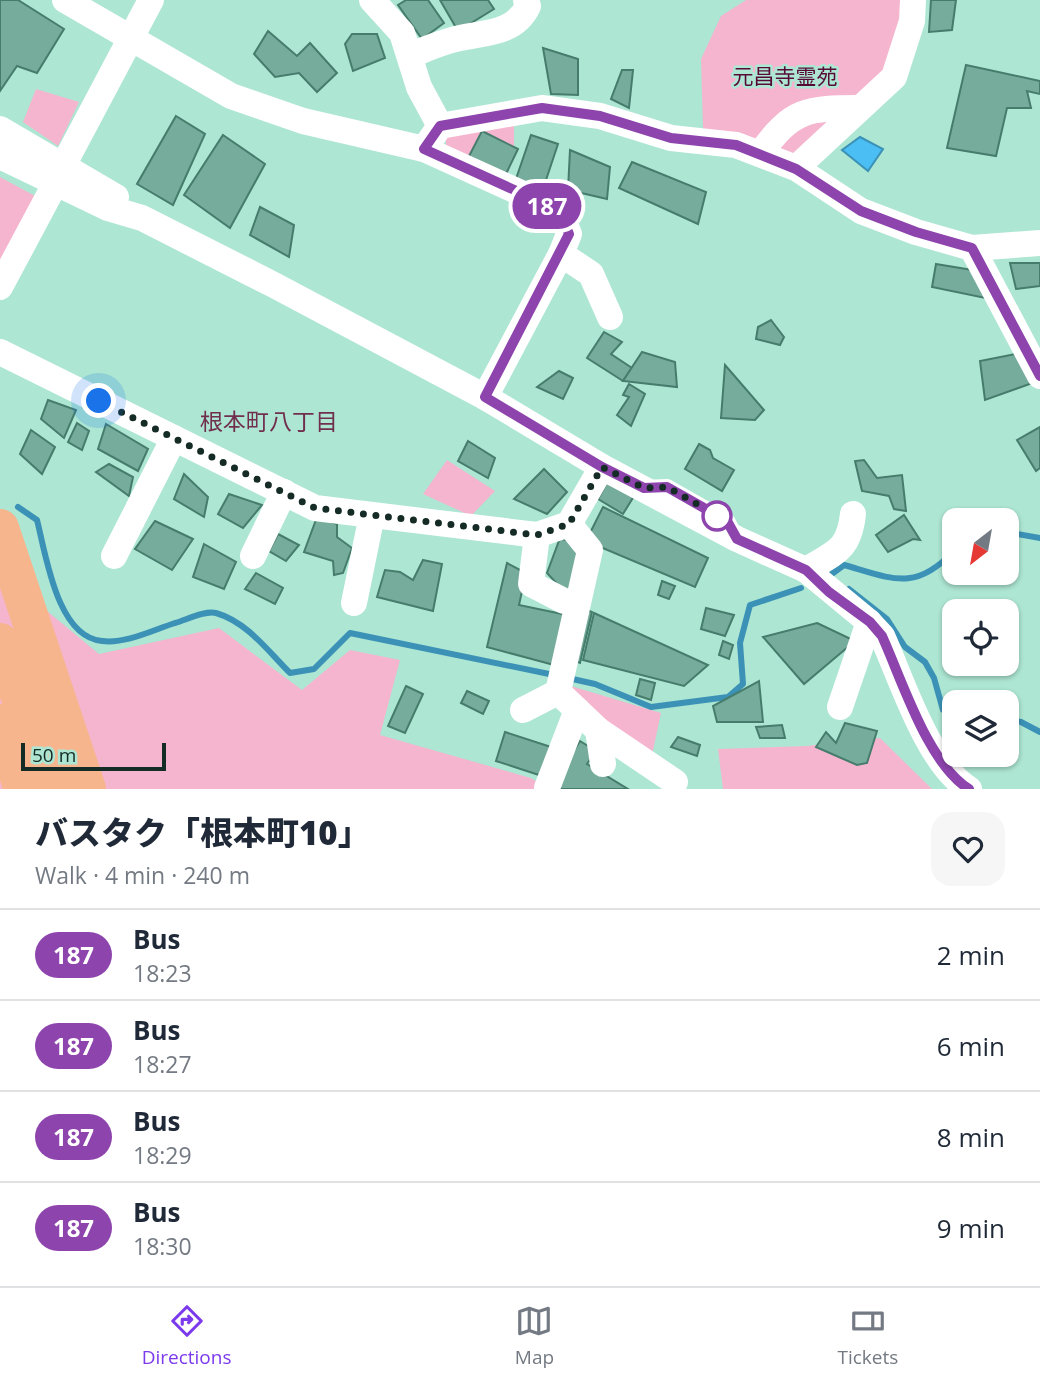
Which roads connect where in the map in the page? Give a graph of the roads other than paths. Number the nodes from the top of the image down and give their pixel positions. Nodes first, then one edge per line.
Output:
1 (65, 0) edge
2 (152, 0) edge
3 (372, 0) edge
4 (526, 0) edge
5 (913, 0) edge
6 (132, 39) junction
7 (410, 55) junction
8 (860, 108) junction
9 (440, 126) junction
10 (0, 129) edge
11 (424, 149) junction
12 (760, 154) junction
13 (0, 156) edge
14 (796, 169) junction
15 (60, 174) junction
16 (1040, 243) edge
17 (972, 248) junction
18 (561, 254) junction
19 (0, 288) edge
20 (610, 317) dead end
21 (0, 352) edge
22 (1040, 376) edge
23 (485, 397) junction
24 (174, 438) junction
25 (602, 467) junction
26 (284, 492) junction
27 (853, 514) dead end
28 (372, 515) junction
29 (569, 524) junction
30 (0, 528) edge
31 (537, 535) junction
32 (114, 556) dead end
33 (253, 556) dead end
34 (806, 570) junction
35 (564, 601) dead end
36 (354, 603) dead end
37 (870, 622) junction
38 (0, 642) edge
39 (558, 692) junction
40 (840, 707) dead end
41 (523, 710) dead end
42 (577, 710) junction
43 (0, 723) edge
44 (598, 730) junction
45 (603, 764) dead end
46 (675, 782) dead end
47 (547, 788) edge
48 (23, 789) edge
49 (53, 789) edge
50 (87, 789) edge
51 (969, 789) edge

1 - 6 street
2 - 6 street
3 - 7 street
4 - 7 street
5 - 8 street
6 - 11 street
6 - 15 street
7 - 9 street
8 - 12 street
8 - 14 street
9 - 11 street
9 - 12 street
10 - 15 street
11 - 18 street
12 - 14 street
13 - 15 street
14 - 17 street
15 - 19 street
15 - 23 street
16 - 17 street
17 - 22 street
18 - 20 street
18 - 23 street
21 - 24 street
23 - 25 street
24 - 26 street
24 - 32 street
25 - 29 street
25 - 34 street
26 - 28 street
26 - 33 street
27 - 34 street
28 - 31 street
28 - 36 street
29 - 31 street
29 - 39 street
30 - 50 highway
31 - 35 street
34 - 37 street
37 - 40 street
37 - 51 street
38 - 49 highway
39 - 41 street
39 - 42 street
42 - 44 street
42 - 47 street
43 - 48 highway
44 - 45 street
44 - 46 street

